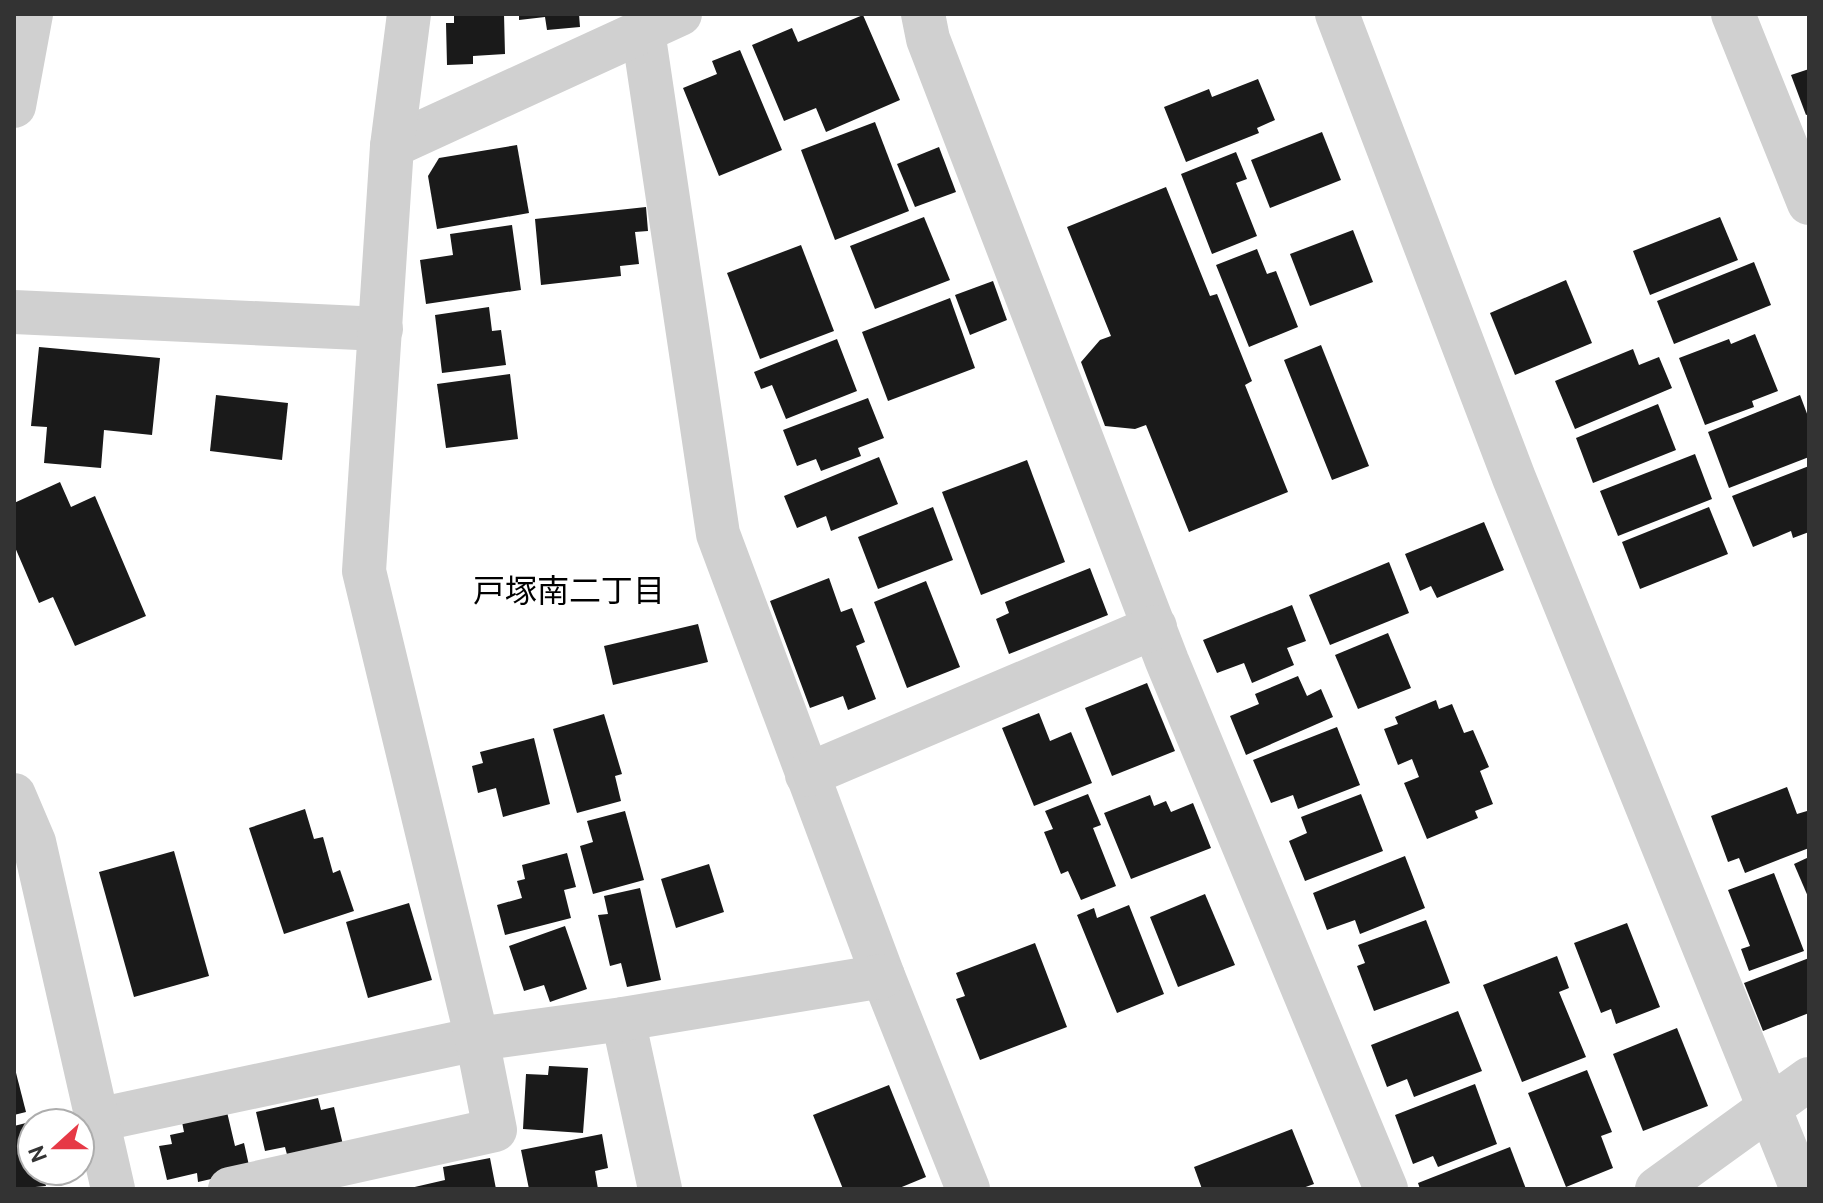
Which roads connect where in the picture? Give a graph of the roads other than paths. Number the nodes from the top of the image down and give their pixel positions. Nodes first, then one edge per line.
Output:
1 (31, 14) edge
2 (409, 14) edge
3 (923, 14) edge
4 (1733, 14) edge
5 (1339, 15) edge
6 (661, 22) edge
7 (14, 106) edge
8 (392, 146) junction
9 (1809, 203) edge
10 (14, 312) edge
11 (381, 329) junction
12 (1155, 627) junction
13 (807, 775) junction
14 (14, 795) edge
15 (883, 976) junction
16 (623, 1019) junction
17 (477, 1039) junction
18 (1809, 1079) edge
19 (1771, 1108) junction
20 (97, 1120) junction
21 (113, 1189) edge
22 (230, 1189) edge
23 (660, 1189) edge
24 (968, 1189) edge
25 (1386, 1189) edge
26 (1657, 1189) edge
27 (1802, 1189) edge

1 - 7 street
2 - 8 street
3 - 12 street
4 - 9 street
5 - 19 street
6 - 8 street
6 - 13 street
8 - 11 street
10 - 11 street
11 - 17 street
12 - 13 street
12 - 25 street
13 - 15 street
14 - 20 street
15 - 16 street
15 - 24 street
16 - 17 street
16 - 23 street
17 - 20 street
17 - 22 street
18 - 19 street
19 - 26 street
19 - 27 street
20 - 21 street

